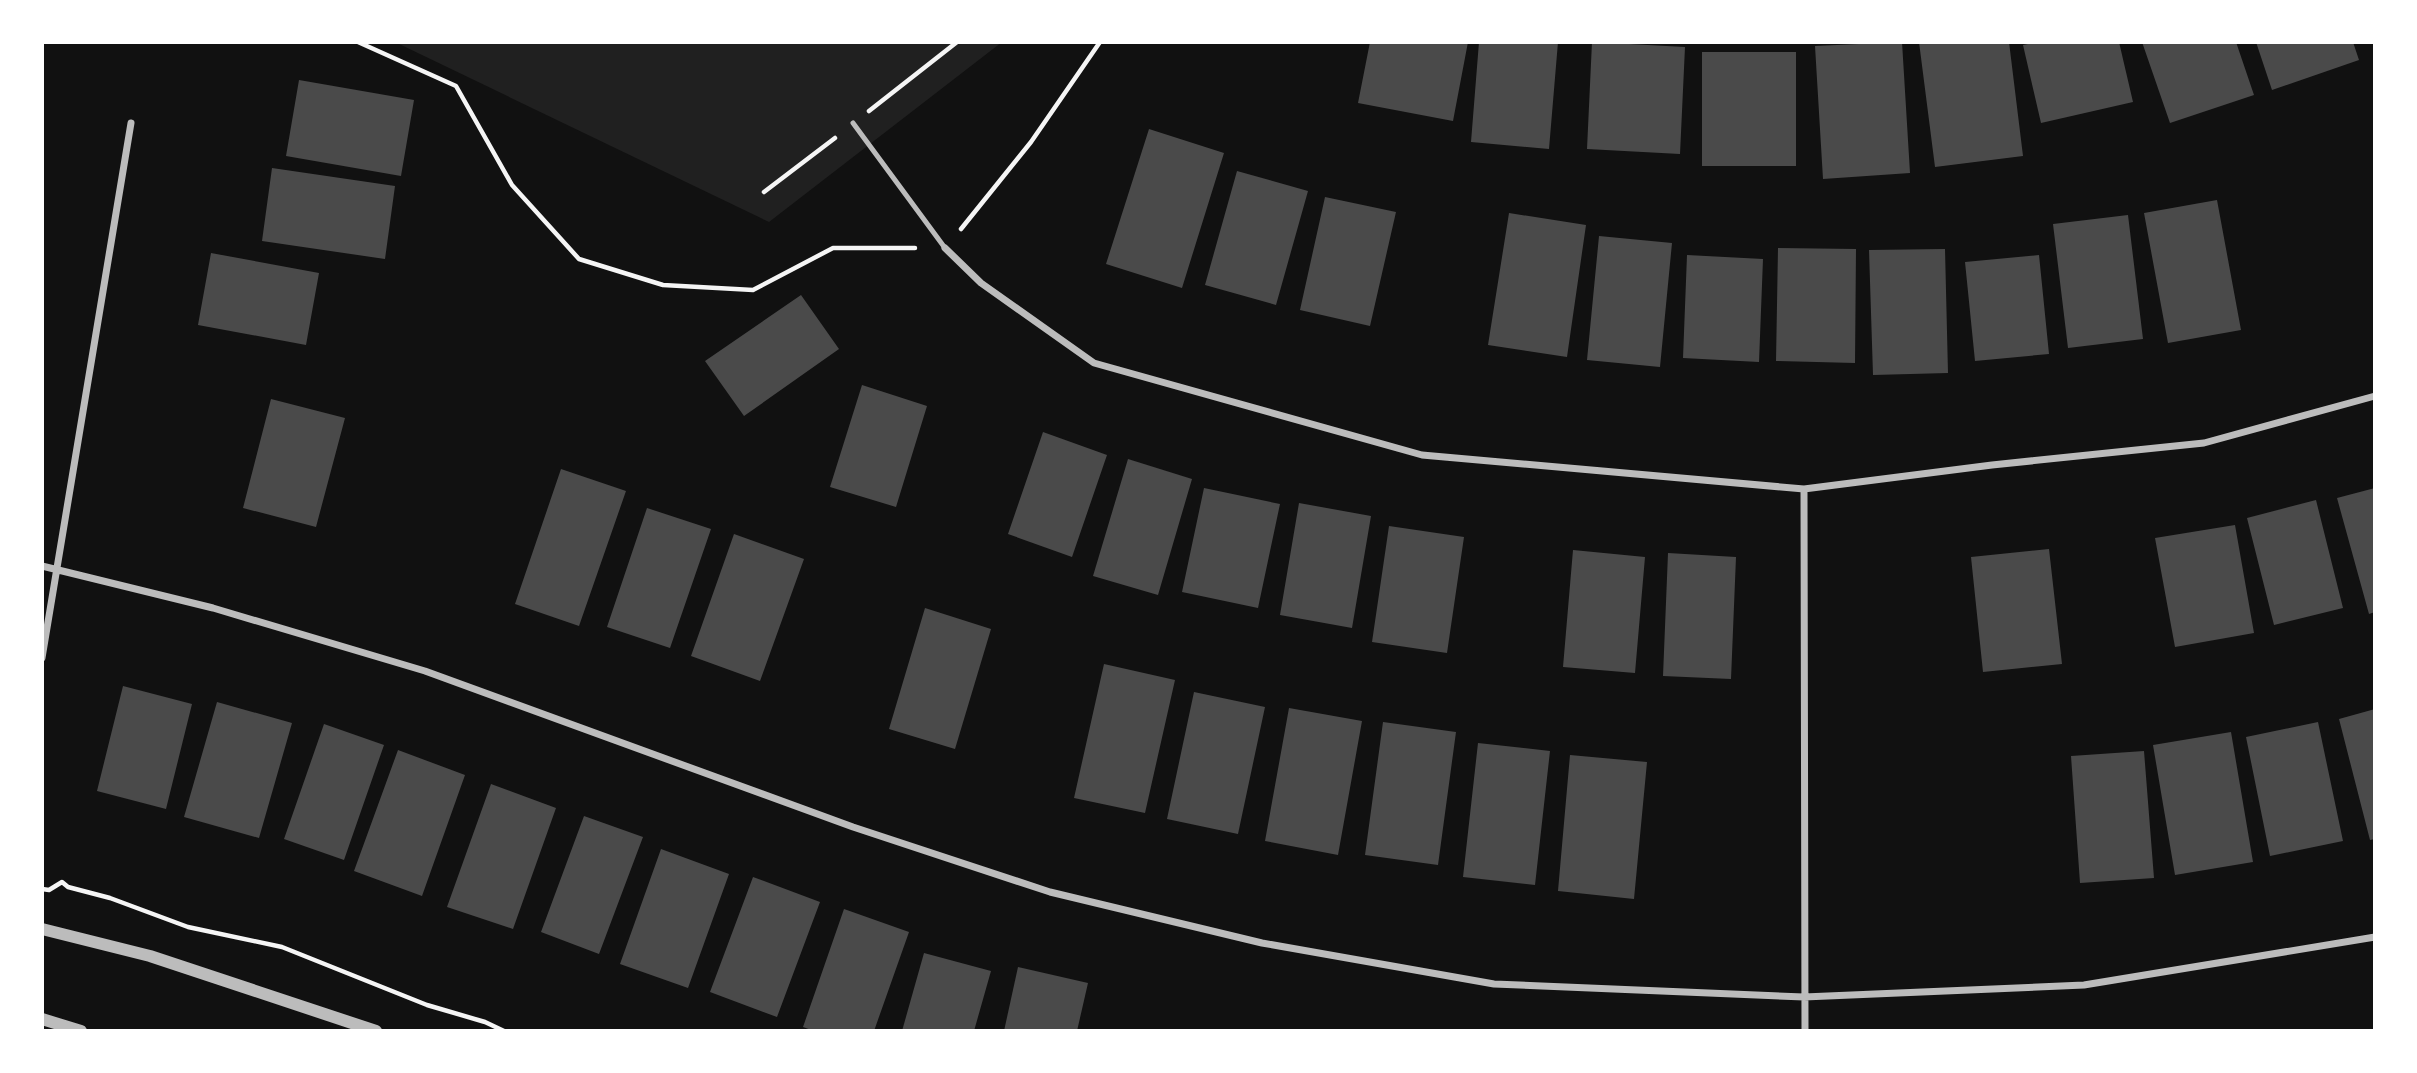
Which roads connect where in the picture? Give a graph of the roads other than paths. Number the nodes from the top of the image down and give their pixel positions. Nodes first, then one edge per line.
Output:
1 (131, 123) dead end
2 (853, 123) dead end
3 (945, 248) joint
4 (2375, 396) edge
5 (1804, 489) junction
6 (42, 566) edge
7 (57, 568) junction
8 (42, 658) edge
9 (42, 929) edge
10 (2375, 937) edge
11 (1804, 997) junction
12 (42, 1019) edge
13 (81, 1031) edge
14 (376, 1031) edge
15 (1805, 1031) edge

1 - 7 street
2 - 3 lane
3 - 5 street
4 - 5 street
5 - 11 street
6 - 7 street
7 - 8 street
7 - 11 street
9 - 14 street
10 - 11 street
11 - 15 street
12 - 13 street

